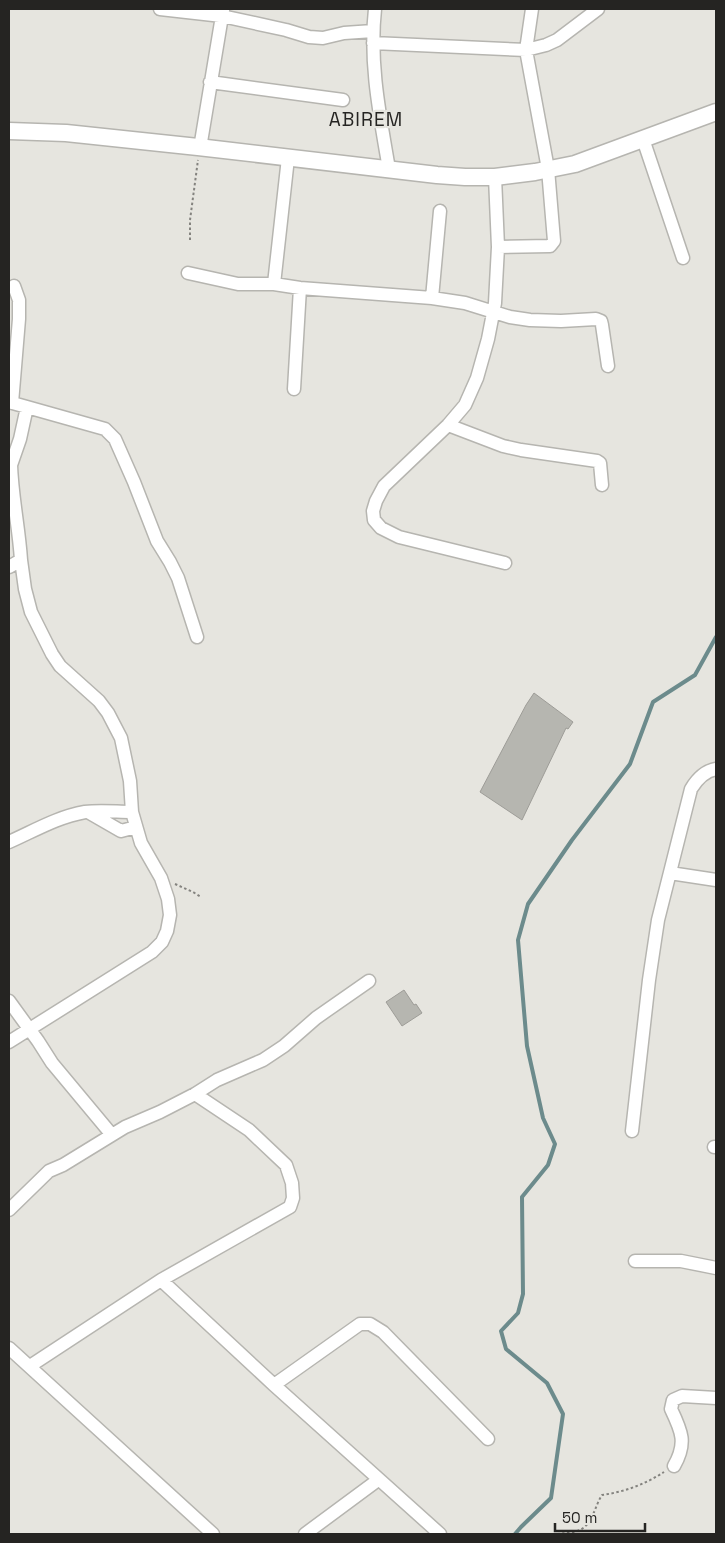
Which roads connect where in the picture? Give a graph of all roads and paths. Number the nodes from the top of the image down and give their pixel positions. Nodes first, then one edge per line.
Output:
1 (160, 9) edge
2 (375, 9) edge
3 (532, 9) edge
4 (598, 9) edge
5 (223, 12) edge
6 (373, 38) junction
7 (526, 50) junction
8 (210, 82) junction
9 (343, 100) dead end
10 (716, 112) edge
11 (9, 131) edge
12 (643, 139) junction
13 (200, 148) junction
14 (288, 158) junction
15 (389, 170) junction
16 (548, 170) junction
17 (495, 177) junction
18 (440, 211) dead end
19 (190, 240) dead end
20 (498, 247) junction
21 (683, 258) dead end
22 (188, 273) dead end
23 (274, 284) junction
24 (14, 286) dead end
25 (300, 288) junction
26 (432, 298) junction
27 (494, 312) junction
28 (608, 366) dead end
29 (294, 389) dead end
30 (10, 402) edge
31 (27, 407) junction
32 (448, 425) junction
33 (10, 463) edge
34 (602, 485) dead end
35 (21, 560) junction
36 (505, 563) dead end
37 (9, 566) edge
38 (197, 637) dead end
39 (716, 769) edge
40 (88, 812) junction
41 (132, 812) junction
42 (136, 827) junction
43 (9, 842) edge
44 (670, 873) junction
45 (161, 878) junction
46 (716, 880) edge
47 (202, 897) dead end
48 (369, 981) dead end
49 (9, 1001) edge
50 (30, 1029) junction
51 (9, 1042) edge
52 (196, 1094) junction
53 (632, 1131) dead end
54 (112, 1135) junction
55 (9, 1210) edge
56 (635, 1262) dead end
57 (716, 1268) edge
58 (162, 1280) junction
59 (9, 1348) edge
60 (30, 1366) junction
61 (274, 1386) junction
62 (716, 1398) edge
63 (488, 1439) dead end
64 (674, 1466) joint
65 (378, 1480) junction
66 (213, 1534) edge
67 (305, 1534) edge
68 (440, 1534) edge
69 (557, 1534) edge

1 - 5 street
2 - 6 street
3 - 7 street
4 - 7 street
5 - 6 street
5 - 8 street
6 - 7 street
6 - 15 street
7 - 16 street
8 - 9 street
8 - 13 street
10 - 12 street
11 - 13 street
12 - 16 street
12 - 21 street
13 - 14 street
13 - 19 path
14 - 15 street
14 - 23 street
15 - 17 street
16 - 17 street
16 - 20 street
17 - 20 street
18 - 26 street
20 - 27 street
22 - 23 street
23 - 25 street
24 - 30 street
25 - 26 street
25 - 29 street
26 - 27 street
27 - 28 street
27 - 32 street
30 - 31 street
31 - 33 street
31 - 38 street
32 - 34 street
32 - 36 street
33 - 35 street
35 - 37 street
35 - 41 street
39 - 44 street
40 - 41 street
40 - 42 street
40 - 43 street
41 - 42 street
42 - 45 street
44 - 46 street
44 - 53 street
45 - 47 path
45 - 50 street
48 - 52 street
49 - 50 street
50 - 51 street
50 - 54 street
52 - 54 street
52 - 58 street
54 - 55 street
56 - 57 street
58 - 60 street
58 - 61 street
59 - 60 street
60 - 66 street
61 - 63 street
61 - 65 street
62 - 64 street
64 - 69 path
65 - 67 street
65 - 68 street

